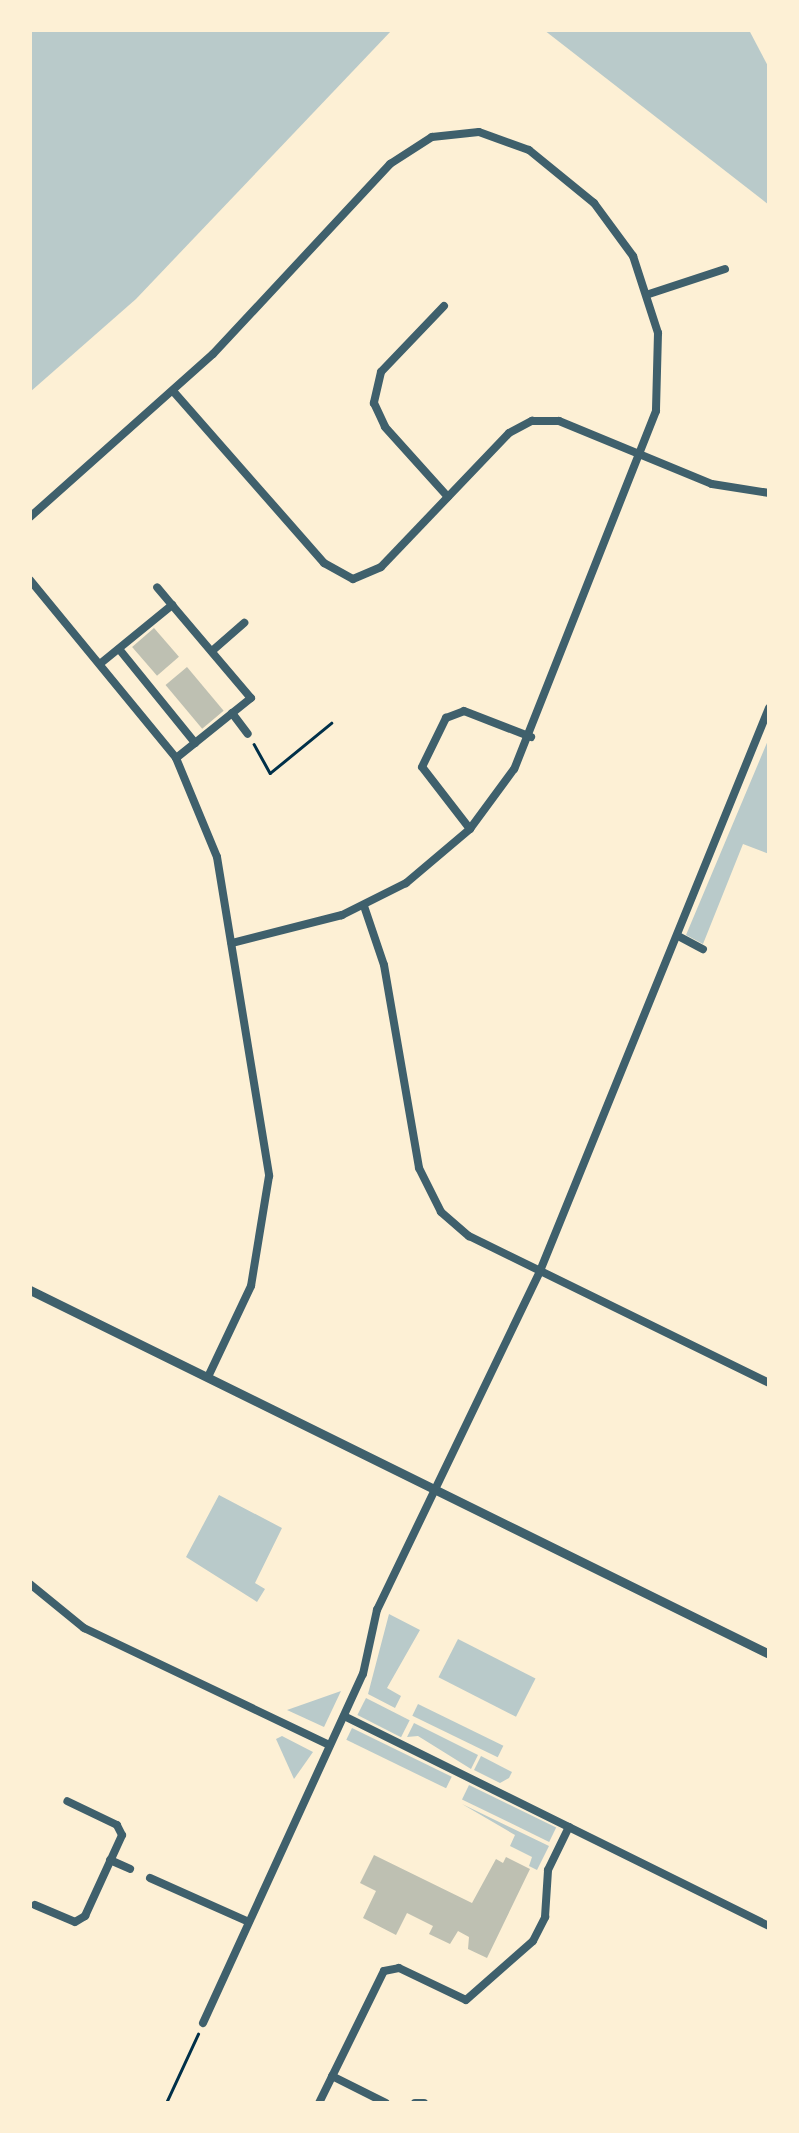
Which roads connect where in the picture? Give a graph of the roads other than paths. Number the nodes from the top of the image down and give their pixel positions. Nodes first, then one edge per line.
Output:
1 (725, 270) dead end
2 (649, 294) junction
3 (444, 306) dead end
4 (174, 391) junction
5 (643, 456) junction
6 (769, 493) edge
7 (448, 497) junction
8 (30, 517) edge
9 (30, 580) edge
10 (157, 586) dead end
11 (172, 605) junction
12 (244, 623) dead end
13 (119, 649) junction
14 (212, 651) junction
15 (101, 663) junction
16 (769, 708) edge
17 (232, 712) junction
18 (248, 734) road end
19 (531, 737) junction
20 (195, 743) junction
21 (176, 758) junction
22 (470, 829) junction
23 (364, 906) junction
24 (680, 937) junction
25 (232, 944) junction
26 (703, 949) dead end
27 (540, 1270) junction
28 (30, 1290) edge
29 (208, 1377) junction
30 (769, 1383) edge
31 (436, 1490) junction
32 (31, 1586) edge
33 (769, 1654) edge
34 (344, 1716) junction
35 (329, 1746) junction
36 (68, 1801) dead end
37 (569, 1827) junction
38 (110, 1860) junction
39 (130, 1869) dead end
40 (150, 1878) dead end
41 (35, 1905) dead end
42 (249, 1922) junction
43 (769, 1926) edge
44 (203, 2024) road end
45 (332, 2076) junction
46 (319, 2103) edge
47 (386, 2103) edge
48 (415, 2103) edge
49 (424, 2103) edge

1 - 2 street
2 - 4 street
2 - 5 street
3 - 7 street
4 - 7 street
4 - 8 street
5 - 6 street
5 - 7 street
5 - 19 street
9 - 15 street
10 - 11 street
11 - 13 street
11 - 14 street
12 - 14 street
13 - 15 street
13 - 20 street
14 - 17 street
15 - 21 street
16 - 24 street
17 - 18 street
17 - 20 street
19 - 22 street
19 - 22 street
20 - 21 street
21 - 25 street
22 - 23 street
23 - 25 street
23 - 27 street
24 - 26 street
24 - 27 street
25 - 29 street
27 - 30 street
27 - 31 street
28 - 29 street
29 - 31 street
31 - 33 street
31 - 34 street
32 - 35 street
34 - 35 street
34 - 37 street
35 - 42 street
36 - 38 street
37 - 43 street
37 - 45 street
38 - 39 street
38 - 41 street
40 - 42 street
42 - 44 street
45 - 46 street
45 - 47 street
48 - 49 street

